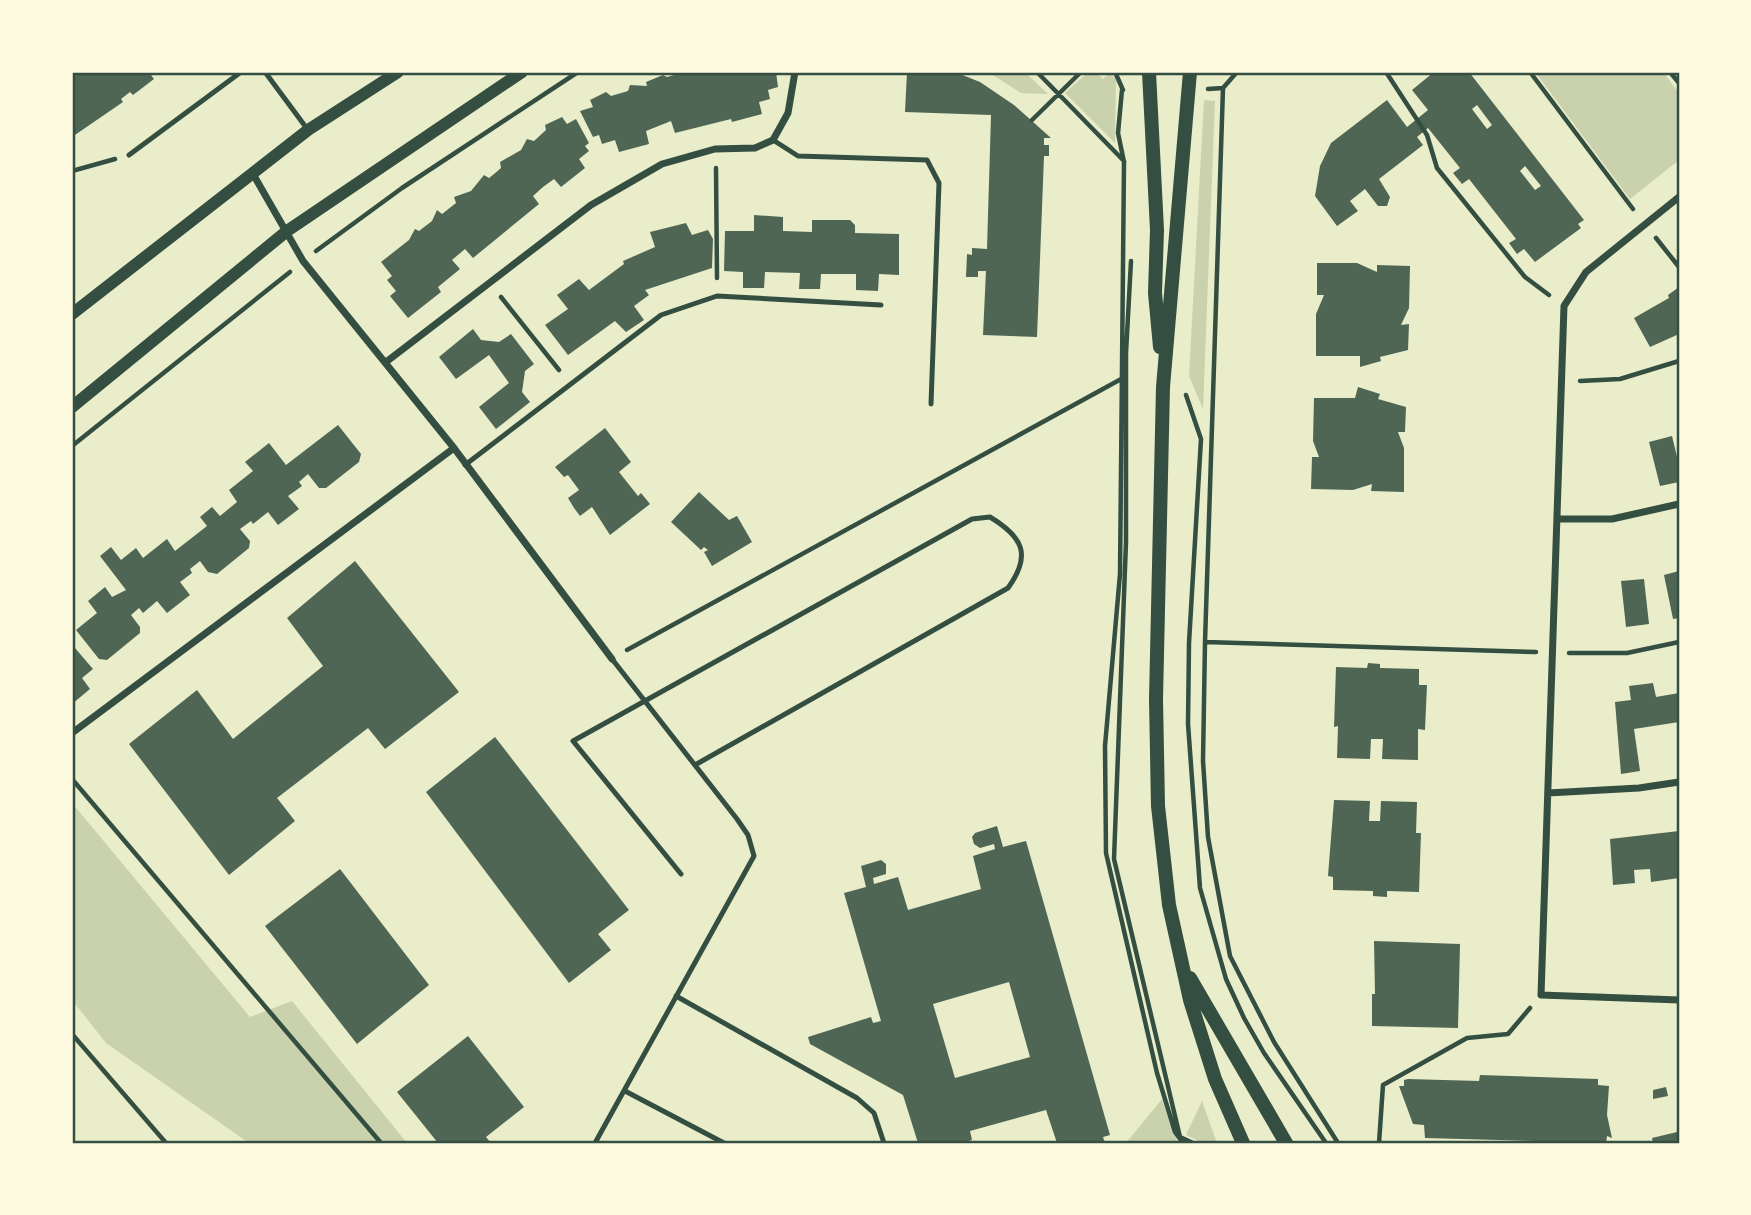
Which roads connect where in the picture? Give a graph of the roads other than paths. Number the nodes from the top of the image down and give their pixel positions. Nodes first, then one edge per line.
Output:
1 (241, 72) edge
2 (265, 72) edge
3 (398, 72) edge
4 (522, 72) edge
5 (794, 72) edge
6 (1149, 72) edge
7 (1190, 72) edge
8 (307, 130) junction
9 (773, 140) junction
10 (129, 155) road end
11 (253, 174) junction
12 (1679, 197) edge
13 (287, 231) junction
14 (881, 305) dead end
15 (72, 314) edge
16 (386, 362) junction
17 (1163, 387) junction
18 (931, 404) dead end
19 (72, 407) edge
20 (454, 448) junction
21 (465, 465) junction
22 (1679, 504) edge
23 (1558, 519) junction
24 (612, 659) joint
25 (644, 699) junction
26 (72, 733) edge
27 (695, 765) junction
28 (1679, 782) edge
29 (1548, 793) junction
30 (681, 874) dead end
31 (1184, 968) junction
32 (676, 996) junction
33 (1679, 1000) edge
34 (625, 1091) junction
35 (595, 1143) edge
36 (724, 1143) edge
37 (884, 1143) edge
38 (1243, 1143) edge
39 (1286, 1143) edge

1 - 10 lane
2 - 8 lane
3 - 8 street
4 - 13 street
5 - 9 street
6 - 17 main road
7 - 17 main road
8 - 11 street
9 - 16 street
9 - 18 lane
11 - 13 street
11 - 15 street
12 - 23 street
13 - 16 street
13 - 19 street
14 - 21 lane
16 - 20 street
17 - 31 main road
20 - 21 street
20 - 26 street
21 - 24 street
22 - 23 street
23 - 29 street
24 - 25 lane
25 - 27 lane
25 - 27 lane
25 - 30 lane
27 - 32 lane
28 - 29 street
29 - 33 street
31 - 38 main road
31 - 39 main road
32 - 34 lane
32 - 37 lane
34 - 35 lane
34 - 36 lane

